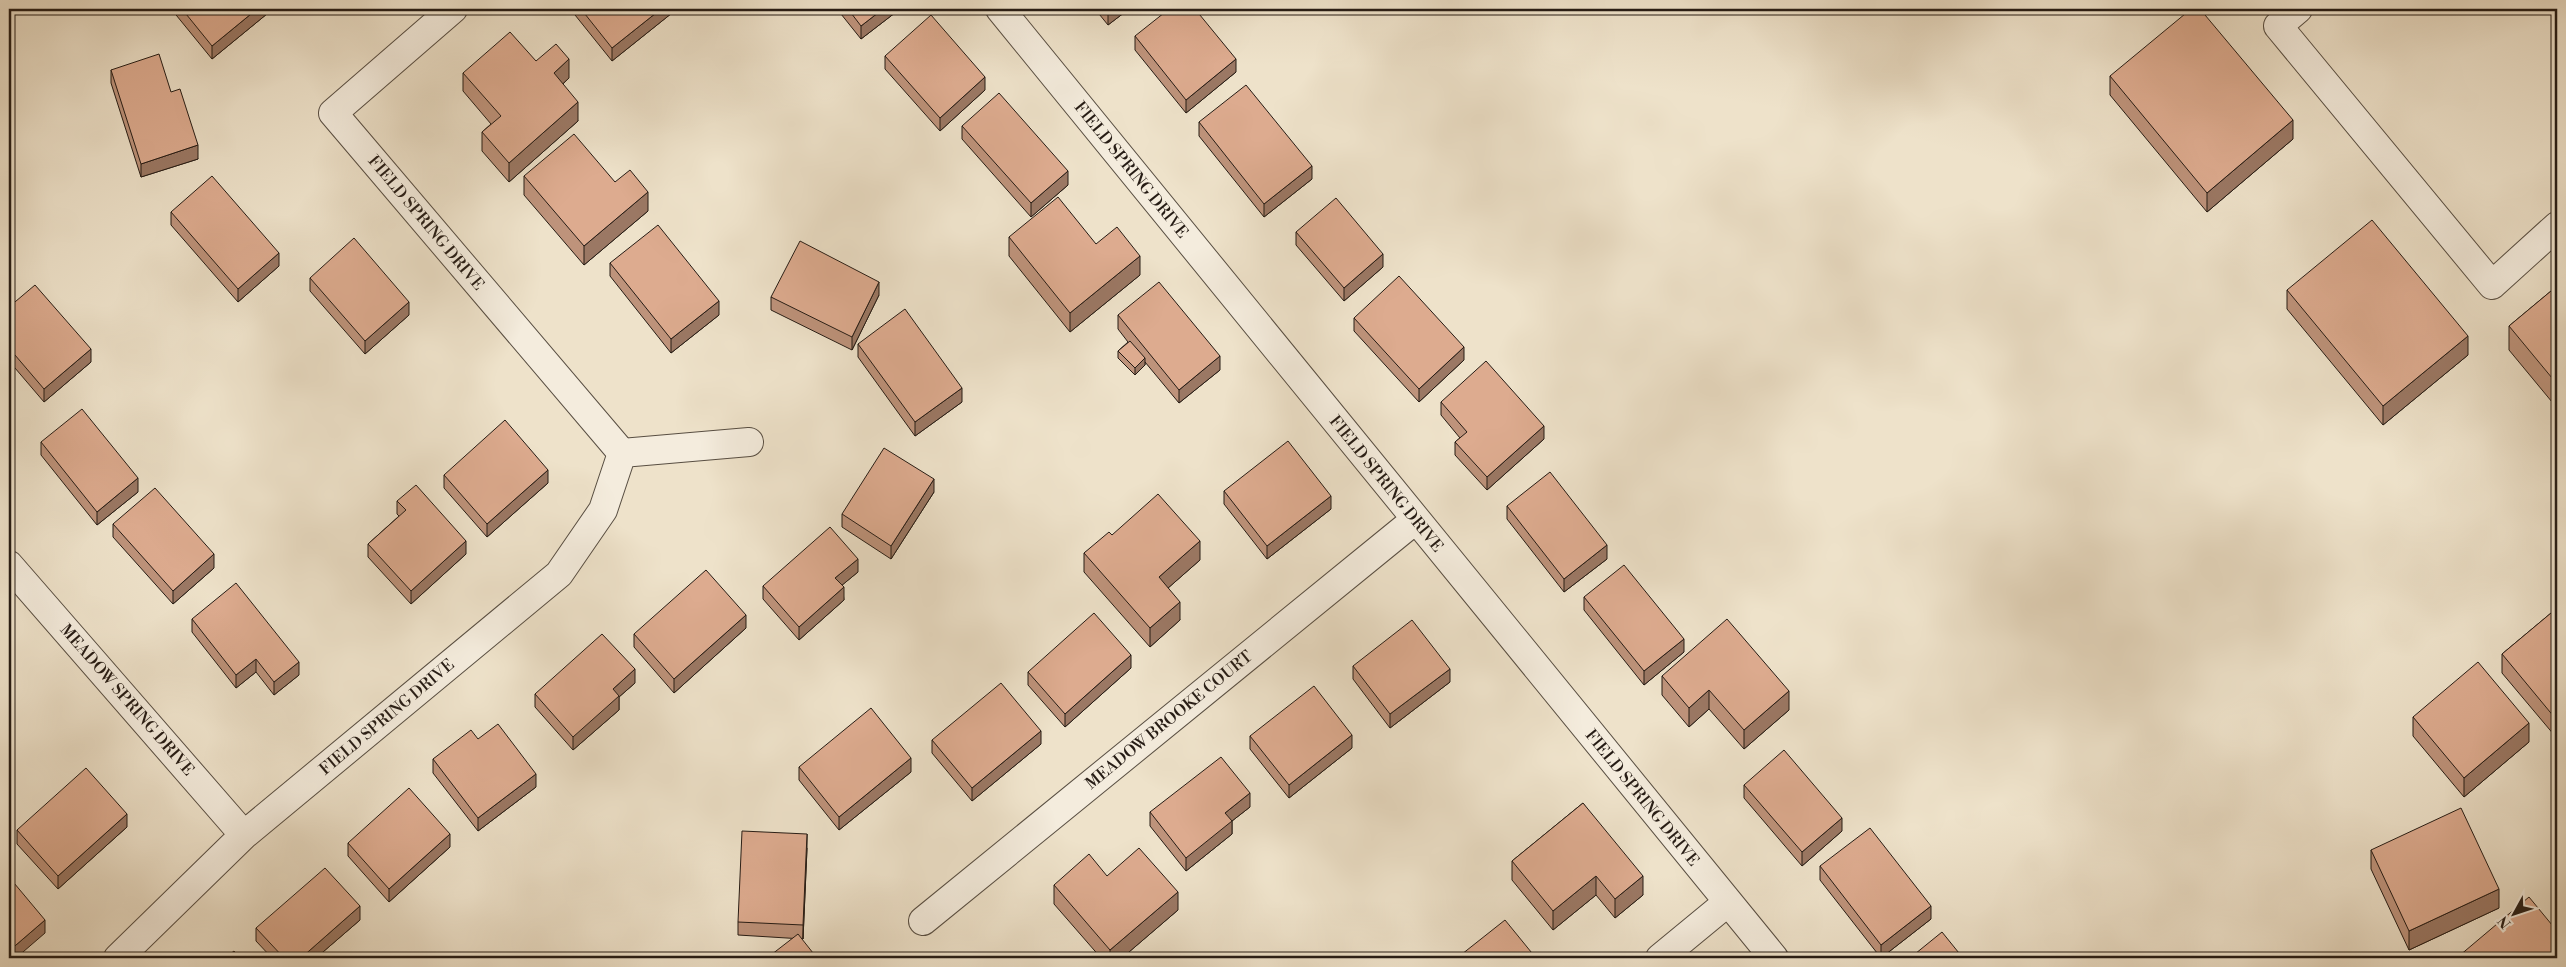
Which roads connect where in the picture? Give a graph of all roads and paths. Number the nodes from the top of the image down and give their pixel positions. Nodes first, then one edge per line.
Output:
1 (453, 9) edge
2 (1000, 9) edge
3 (2298, 9) edge
4 (2557, 226) edge
5 (749, 442) dead end
6 (622, 453) junction
7 (1415, 520) junction
8 (9, 565) edge
9 (244, 835) junction
10 (1728, 902) junction
11 (923, 920) dead end
12 (118, 958) edge
13 (1660, 958) edge
14 (1774, 958) edge

1 - 6 street, FIELD SPRING DRIVE
2 - 7 street, FIELD SPRING DRIVE
3 - 4 street
5 - 6 street
6 - 9 street, FIELD SPRING DRIVE
7 - 10 street, FIELD SPRING DRIVE
7 - 11 street, MEADOW BROOKE COURT
8 - 9 street, MEADOW SPRING DRIVE
9 - 12 street, FIELD SPRING DRIVE
10 - 13 street
10 - 14 street, FIELD SPRING DRIVE

